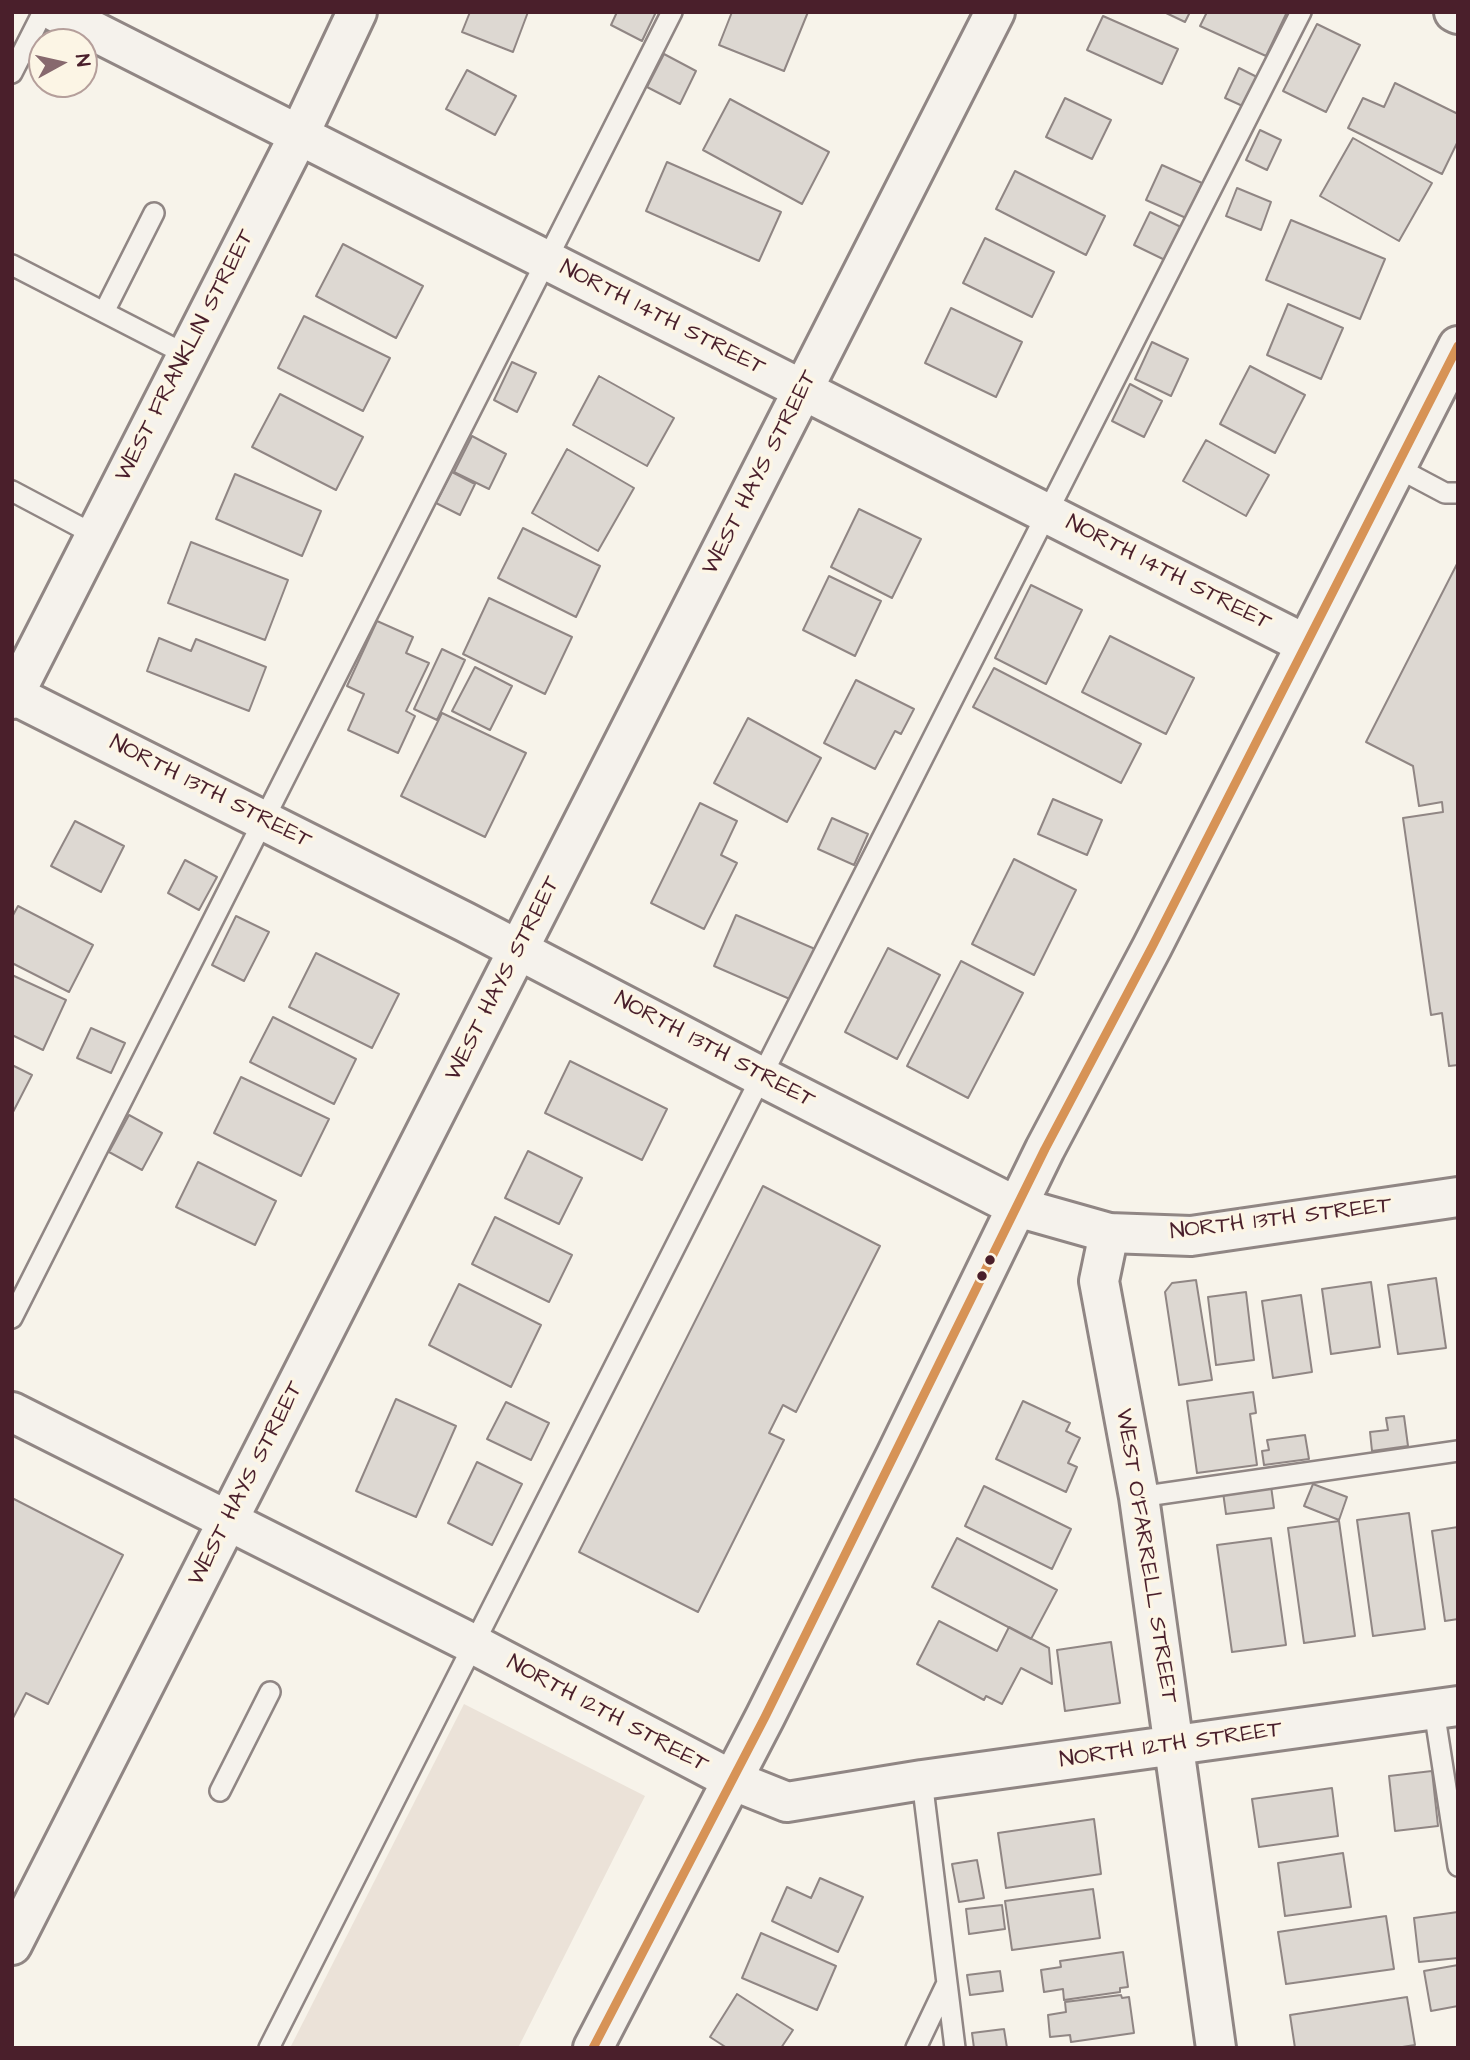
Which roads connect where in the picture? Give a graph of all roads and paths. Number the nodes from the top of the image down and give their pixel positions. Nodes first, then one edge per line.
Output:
1 (43, 12) edge
2 (56, 12) edge
3 (357, 12) edge
4 (672, 12) edge
5 (995, 12) edge
6 (1301, 12) edge
7 (12, 73) edge
8 (299, 135) junction
9 (154, 213) dead end
10 (546, 260) junction
11 (12, 265) edge
12 (104, 312) junction
13 (1458, 346) edge
14 (187, 355) junction
15 (803, 390) junction
16 (1396, 467) junction
17 (12, 491) edge
18 (1458, 494) edge
19 (1047, 513) junction
20 (95, 535) junction
21 (1305, 644) junction
22 (13, 696) edge
23 (262, 819) junction
24 (518, 950) junction
25 (762, 1077) junction
26 (1458, 1197) edge
27 (1017, 1207) junction
28 (1109, 1233) junction
29 (12, 1318) edge
30 (12, 1412) edge
31 (1458, 1451) edge
32 (1139, 1497) junction
33 (228, 1522) junction
34 (473, 1644) junction
35 (270, 1692) dead end
36 (1446, 1708) edge
37 (1174, 1745) junction
38 (732, 1780) junction
39 (922, 1780) junction
40 (220, 1791) dead end
41 (1458, 1866) edge
42 (12, 1945) edge
43 (947, 1983) junction
44 (269, 2048) edge
45 (593, 2048) edge
46 (916, 2048) edge
47 (955, 2048) edge
48 (1216, 2048) edge

1 - 7 lane
2 - 8 street, NORTH 14TH STREET
3 - 8 street, WEST FRANKLIN STREET
4 - 10 lane
5 - 15 street, WEST HAYS STREET
6 - 19 lane
8 - 10 street, NORTH 14TH STREET
8 - 14 street, WEST FRANKLIN STREET
9 - 12 lane
10 - 15 street, NORTH 14TH STREET
10 - 23 lane
11 - 12 lane
12 - 14 lane
13 - 16 street
14 - 20 street, WEST FRANKLIN STREET
15 - 19 street, NORTH 14TH STREET
15 - 24 street, WEST HAYS STREET
16 - 18 lane
16 - 21 street
17 - 20 lane
19 - 21 street, NORTH 14TH STREET
19 - 25 lane
20 - 22 street, WEST FRANKLIN STREET
21 - 27 street
22 - 23 street, NORTH 13TH STREET
23 - 24 street, NORTH 13TH STREET
23 - 29 lane
24 - 25 street, NORTH 13TH STREET
24 - 33 street, WEST HAYS STREET
25 - 27 street, NORTH 13TH STREET
25 - 34 lane
26 - 28 street, NORTH 13TH STREET
27 - 28 street, NORTH 13TH STREET
27 - 38 street
28 - 32 street, WEST O'FARRELL STREET
30 - 33 street, NORTH 12TH STREET
31 - 32 lane
32 - 37 street, WEST O'FARRELL STREET
33 - 34 street, NORTH 12TH STREET
33 - 42 street, WEST HAYS STREET
34 - 38 street, NORTH 12TH STREET
34 - 44 lane
35 - 40 lane
36 - 37 street, NORTH 12TH STREET
36 - 41 lane
37 - 39 street, NORTH 12TH STREET
37 - 48 street, WEST O'FARRELL STREET
38 - 39 street, NORTH 12TH STREET
38 - 45 street
39 - 43 lane
43 - 46 lane
43 - 47 lane

